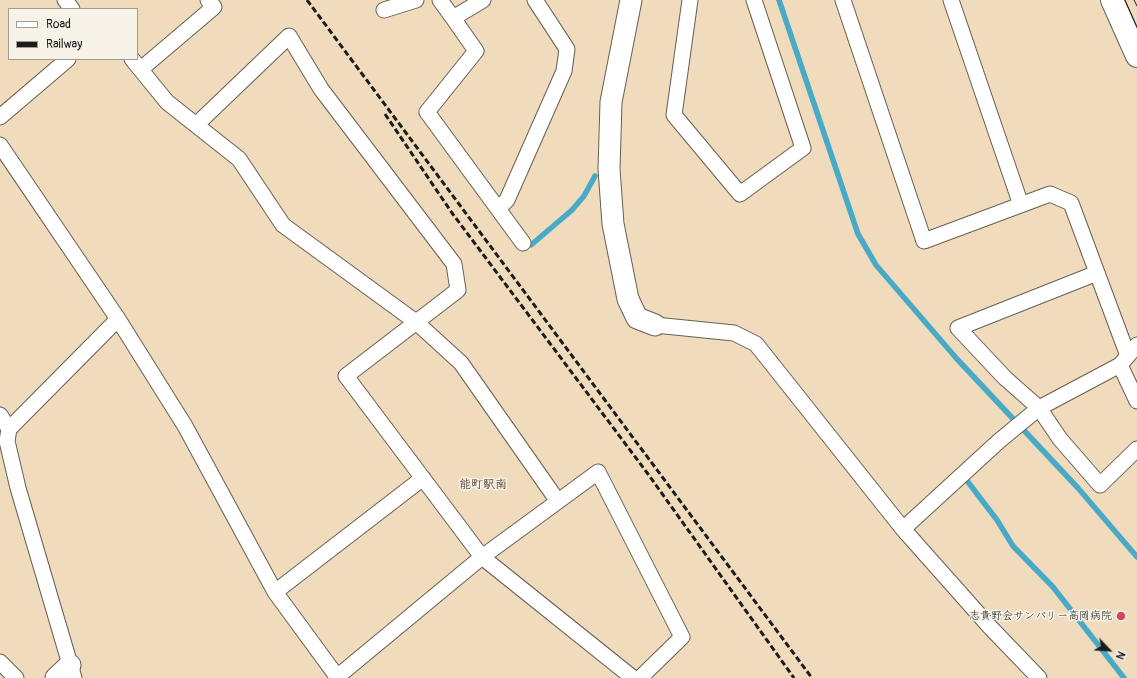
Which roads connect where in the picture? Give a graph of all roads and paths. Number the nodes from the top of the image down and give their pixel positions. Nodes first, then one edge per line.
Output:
1 (65, 0) edge
2 (208, 0) edge
3 (416, 0) edge
4 (440, 0) edge
5 (483, 0) edge
6 (535, 0) edge
7 (631, 0) edge
8 (690, 0) edge
9 (754, 0) edge
10 (843, 0) edge
11 (951, 0) edge
12 (1112, 0) edge
13 (71, 8) edge
14 (384, 10) dead end
15 (453, 18) junction
16 (1137, 56) edge
17 (67, 60) edge
18 (137, 64) edge
19 (0, 117) edge
20 (196, 125) junction
21 (0, 145) edge
22 (1021, 205) junction
23 (498, 209) junction
24 (523, 243) dead end
25 (1097, 273) junction
26 (118, 319) junction
27 (416, 322) junction
28 (655, 325) joint
29 (1128, 355) edge
30 (1137, 401) edge
31 (1039, 408) junction
32 (0, 415) edge
33 (5, 438) edge
34 (1137, 449) edge
35 (423, 478) junction
36 (557, 500) junction
37 (903, 529) junction
38 (482, 557) junction
39 (276, 592) junction
40 (0, 662) edge
41 (67, 674) edge
42 (338, 677) edge
43 (16, 678) edge
44 (633, 678) edge
45 (640, 678) edge
46 (1039, 678) edge

1 - 13 street
2 - 18 street
3 - 14 street
4 - 15 street
5 - 15 street
6 - 23 street
7 - 28 street
8 - 9 street
10 - 22 street
11 - 22 street
12 - 16 main road
15 - 23 street
17 - 19 street
18 - 20 street
20 - 27 street
20 - 27 street
21 - 26 street
22 - 25 street
23 - 24 street
25 - 29 street
25 - 31 street
26 - 33 street
26 - 39 street
27 - 35 street
27 - 36 street
28 - 37 street
29 - 30 street
29 - 31 street
31 - 34 street
31 - 37 street
32 - 33 street
33 - 41 street
35 - 38 street
35 - 39 street
36 - 38 street
36 - 45 street
37 - 46 street
38 - 42 street
38 - 44 street
39 - 42 street
40 - 43 street

